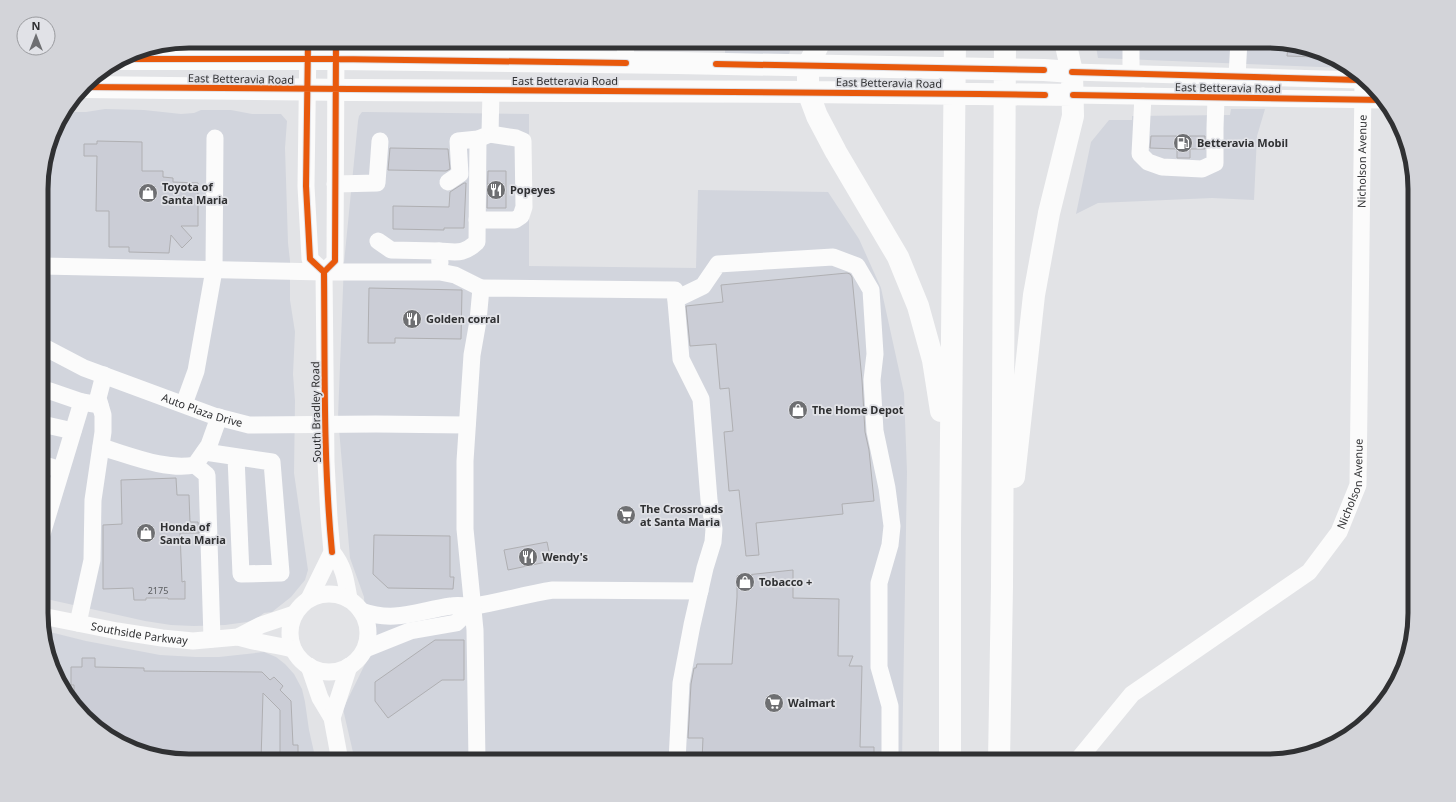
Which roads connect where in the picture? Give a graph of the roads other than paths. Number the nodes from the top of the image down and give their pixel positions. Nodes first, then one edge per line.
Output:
1 (625, 48) edge
2 (817, 48) edge
3 (956, 48) edge
4 (1005, 48) edge
5 (1067, 48) edge
6 (1131, 48) edge
7 (1239, 48) edge
8 (308, 50) edge
9 (336, 50) edge
10 (137, 58) edge
11 (626, 63) junction
12 (808, 66) junction
13 (1072, 72) junction
14 (1131, 74) junction
15 (1237, 76) junction
16 (1356, 80) edge
17 (1363, 85) edge
18 (91, 87) edge
19 (307, 90) junction
20 (335, 90) junction
21 (491, 91) junction
22 (808, 92) junction
23 (1073, 95) junction
24 (1143, 96) junction
25 (1216, 98) junction
26 (1362, 100) junction
27 (1376, 100) edge
28 (484, 136) junction
29 (215, 138) dead end
30 (380, 141) dead end
31 (448, 182) dead end
32 (335, 184) junction
33 (477, 220) junction
34 (378, 241) dead end
35 (439, 251) junction
36 (48, 266) edge
37 (214, 270) junction
38 (324, 272) junction
39 (440, 272) junction
40 (481, 288) junction
41 (676, 299) junction
42 (48, 349) edge
43 (48, 362) edge
44 (84, 368) junction
45 (104, 375) junction
46 (48, 391) edge
47 (82, 402) junction
48 (184, 404) junction
49 (100, 406) junction
50 (219, 417) junction
51 (48, 425) edge
52 (326, 425) junction
53 (467, 425) junction
54 (73, 431) junction
55 (101, 447) junction
56 (236, 457) junction
57 (200, 458) junction
58 (48, 466) edge
59 (61, 470) junction
60 (48, 507) edge
61 (950, 534) junction
62 (332, 552) junction
63 (1002, 586) junction
64 (700, 591) junction
65 (309, 599) junction
66 (355, 605) junction
67 (474, 606) junction
68 (294, 614) junction
69 (48, 617) edge
70 (78, 623) junction
71 (238, 637) junction
72 (212, 639) junction
73 (293, 649) junction
74 (365, 649) junction
75 (309, 666) junction
76 (349, 666) junction
77 (332, 718) junction
78 (339, 754) edge
79 (477, 754) edge
80 (677, 754) edge
81 (890, 754) edge
82 (950, 754) edge
83 (999, 754) edge
84 (1083, 754) edge

1 - 11 street
2 - 12 highway
3 - 61 highway
4 - 63 highway
5 - 13 highway
6 - 14 street
7 - 15 street
8 - 9 highway, East Betteravia Road
8 - 10 highway, East Betteravia Road
8 - 19 street
9 - 11 highway, East Betteravia Road
9 - 20 street
11 - 12 highway, East Betteravia Road
12 - 13 highway, East Betteravia Road
12 - 22 highway
13 - 14 street, East Betteravia Road
13 - 23 highway
14 - 15 street, East Betteravia Road
15 - 16 street, East Betteravia Road
17 - 26 street, Nicholson Avenue
18 - 19 highway, East Betteravia Road
19 - 20 highway, East Betteravia Road
19 - 38 street
20 - 21 highway, East Betteravia Road
20 - 32 street
21 - 22 highway, East Betteravia Road
21 - 28 street
22 - 23 highway, East Betteravia Road
22 - 61 highway
23 - 24 street, East Betteravia Road
23 - 63 highway
24 - 25 street, East Betteravia Road
24 - 25 street
25 - 26 street, East Betteravia Road
26 - 27 street, East Betteravia Road
26 - 84 street, Nicholson Avenue
28 - 31 street
28 - 33 street
28 - 33 street
29 - 37 street
30 - 32 street
32 - 38 street
33 - 35 street
34 - 35 street
35 - 39 street
36 - 37 street
37 - 38 street
37 - 48 street
38 - 39 street
38 - 52 street, South Bradley Road
39 - 40 street
40 - 41 street
40 - 53 street
41 - 64 street
41 - 81 street
42 - 44 street, Auto Plaza Drive
43 - 44 street, Auto Plaza Drive
44 - 45 street, Auto Plaza Drive
45 - 48 street, Auto Plaza Drive
45 - 49 street
46 - 47 street
47 - 49 street
47 - 54 street
48 - 50 street, Auto Plaza Drive
49 - 55 street
50 - 52 street, Auto Plaza Drive
50 - 57 street
51 - 54 street
52 - 53 street, Auto Plaza Drive
52 - 62 street, South Bradley Road
53 - 67 street
54 - 59 street
55 - 57 street
55 - 70 street
56 - 56 street
56 - 57 street
57 - 72 street
58 - 59 street
59 - 60 street
61 - 82 highway
62 - 65 street
62 - 66 street, South Bradley Road
63 - 83 highway
64 - 67 street
64 - 80 street
65 - 66 street
65 - 68 street
66 - 67 street
66 - 74 street
67 - 74 street
67 - 79 street
68 - 71 street, Southside Parkway
68 - 73 street
69 - 70 street, Southside Parkway
70 - 72 street, Southside Parkway
71 - 72 street, Southside Parkway
71 - 73 street, Southside Parkway
73 - 75 street
74 - 76 street
75 - 76 street
75 - 77 street
76 - 77 street
77 - 78 street

